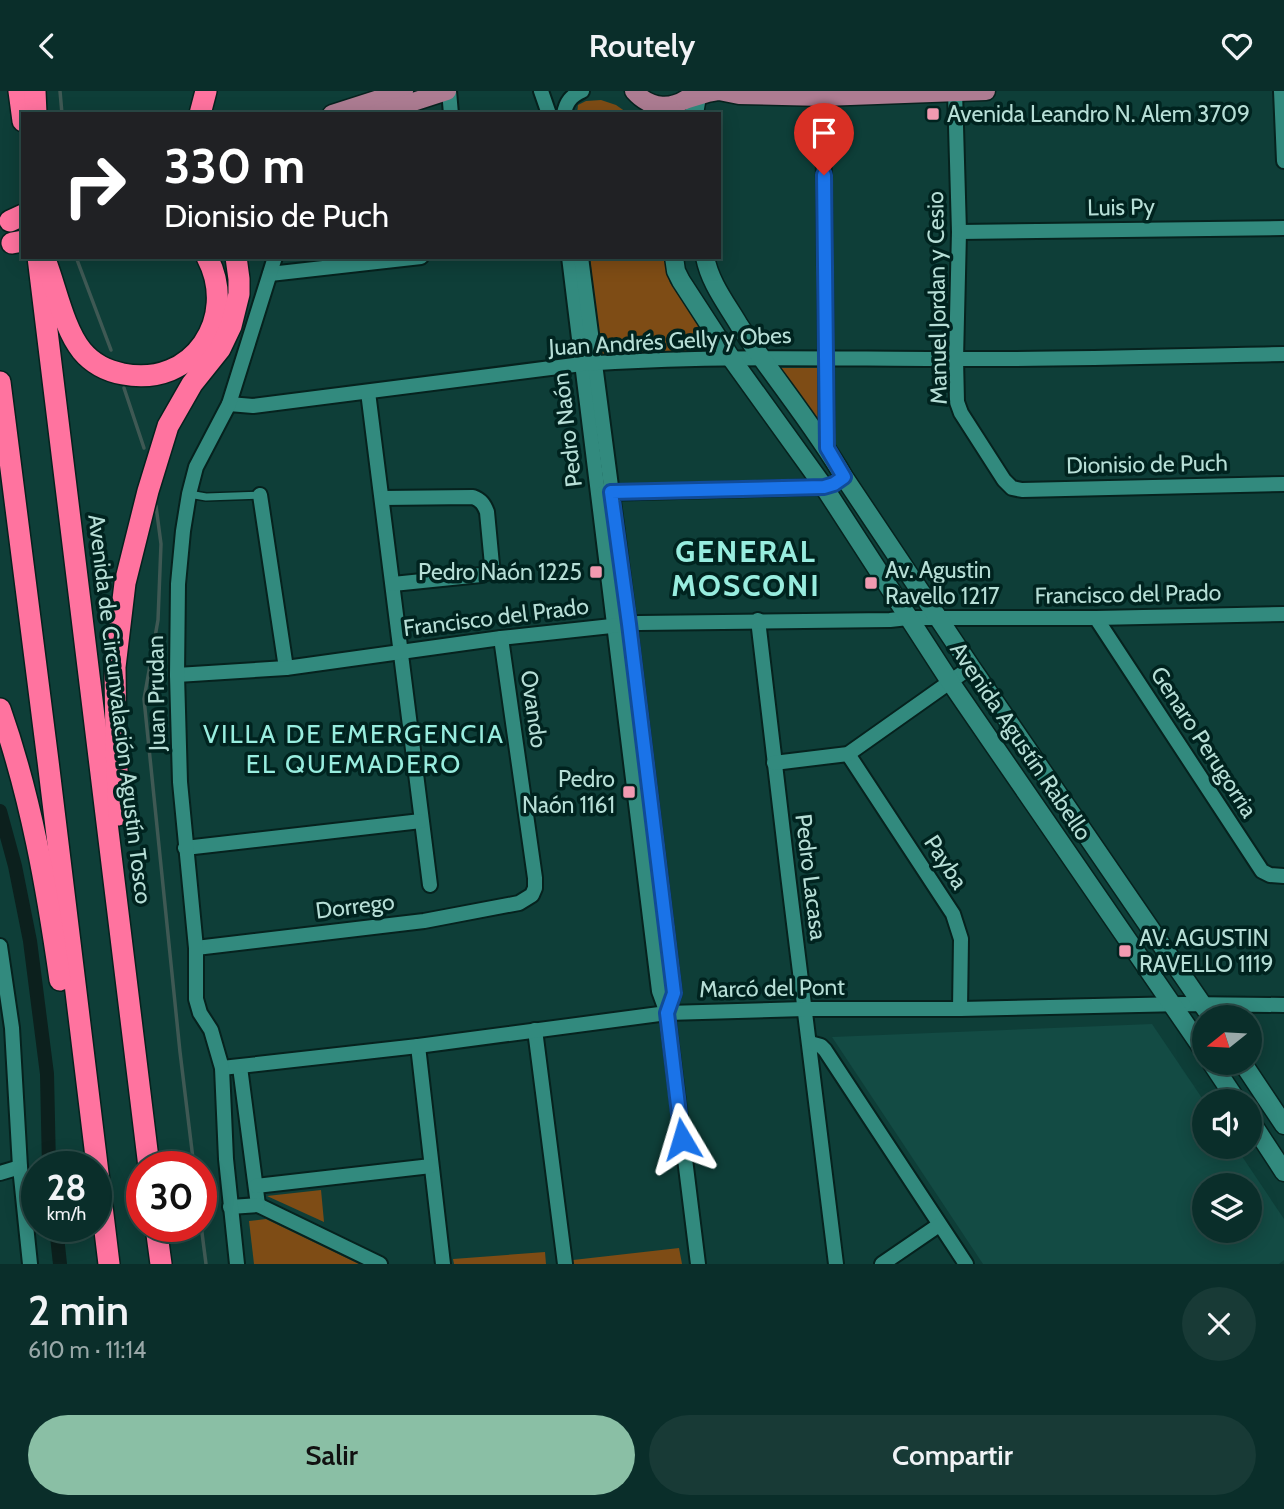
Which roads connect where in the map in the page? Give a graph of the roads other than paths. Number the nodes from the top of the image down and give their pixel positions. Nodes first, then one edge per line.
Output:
1 (19, 91) edge
2 (35, 91) edge
3 (206, 91) edge
4 (404, 91) edge
5 (448, 91) edge
6 (541, 91) edge
7 (582, 91) edge
8 (955, 91) edge
9 (986, 91) edge
10 (1281, 91) edge
11 (823, 97) junction
12 (638, 98) edge
13 (694, 98) edge
14 (22, 112) edge
15 (36, 112) edge
16 (201, 112) edge
17 (338, 112) edge
18 (382, 112) edge
19 (451, 112) edge
20 (548, 112) edge
21 (564, 112) edge
22 (1284, 161) edge
23 (1284, 227) edge
24 (959, 232) junction
25 (38, 259) edge
26 (46, 259) edge
27 (208, 259) edge
28 (236, 259) edge
29 (274, 259) edge
30 (403, 259) edge
31 (569, 259) edge
32 (581, 259) edge
33 (674, 259) edge
34 (705, 259) edge
35 (270, 274) junction
36 (1284, 354) edge
37 (826, 357) junction
38 (732, 358) junction
39 (761, 358) junction
40 (956, 359) junction
41 (588, 364) junction
42 (0, 382) edge
43 (368, 392) junction
44 (229, 404) junction
45 (827, 448) junction
46 (844, 477) junction
47 (1284, 484) edge
48 (824, 487) junction
49 (1012, 488) joint
50 (604, 493) junction
51 (189, 494) junction
52 (260, 495) joint
53 (382, 498) junction
54 (393, 584) junction
55 (1284, 614) edge
56 (939, 617) junction
57 (908, 618) junction
58 (1096, 618) junction
59 (758, 621) junction
60 (622, 625) junction
61 (501, 638) junction
62 (401, 652) junction
63 (971, 667) junction
64 (286, 668) junction
65 (177, 675) junction
66 (951, 683) junction
67 (0, 709) edge
68 (848, 754) junction
69 (774, 763) junction
70 (421, 821) junction
71 (185, 848) junction
72 (1284, 876) edge
73 (429, 885) dead end
74 (116, 894) junction
75 (519, 903) joint
76 (0, 946) edge
77 (196, 948) junction
78 (1173, 1005) junction
79 (1203, 1005) edge
80 (1284, 1005) edge
81 (1262, 1007) edge
82 (1192, 1008) edge
83 (805, 1009) junction
84 (960, 1009) junction
85 (667, 1013) junction
86 (8, 1025) edge
87 (535, 1030) junction
88 (1192, 1033) edge
89 (810, 1042) junction
90 (418, 1046) junction
91 (240, 1067) junction
92 (222, 1068) junction
93 (1251, 1075) edge
94 (90, 1111) junction
95 (1284, 1125) edge
96 (1262, 1138) edge
97 (147, 1151) edge
98 (431, 1166) junction
99 (20, 1167) junction
100 (1284, 1172) edge
101 (0, 1173) edge
102 (256, 1186) junction
103 (258, 1205) junction
104 (230, 1207) junction
105 (939, 1226) junction
106 (158, 1242) edge
107 (30, 1264) edge
108 (109, 1264) edge
109 (161, 1264) edge
110 (237, 1264) edge
111 (380, 1264) edge
112 (443, 1264) edge
113 (565, 1264) edge
114 (698, 1264) edge
115 (836, 1264) edge
116 (882, 1264) edge
117 (966, 1264) edge

1 - 14 highway
2 - 15 highway
3 - 16 highway
4 - 17 main road
5 - 18 main road
5 - 19 street
6 - 20 street
7 - 21 street
8 - 9 main road
8 - 11 main road
8 - 24 street, Manuel Jordan y Cesio
10 - 22 street
11 - 13 main road
11 - 37 street
12 - 13 main road
23 - 24 street, Luis Py
24 - 40 street, Manuel Jordan y Cesio
25 - 74 highway, Avenida de Circunvalación Agustín Tosco
26 - 27 highway
28 - 74 highway
29 - 35 street, Juan Prudan
30 - 35 street
31 - 41 street, Pedro Naón
32 - 41 street, Pedro Naón
33 - 38 main road, Avenida Agustín Rabello
34 - 39 main road, Avenida Agustín Rabello
35 - 44 street, Juan Prudan
36 - 40 street, Juan Andrés Gelly y Obes
37 - 39 street, Juan Andrés Gelly y Obes
37 - 40 street, Juan Andrés Gelly y Obes
37 - 45 street
38 - 39 street, Juan Andrés Gelly y Obes
38 - 41 street, Juan Andrés Gelly y Obes
38 - 48 main road, Avenida Agustín Rabello
39 - 45 main road, Avenida Agustín Rabello
40 - 49 street, Manuel Jordan y Cesio
41 - 43 street, Juan Andrés Gelly y Obes
41 - 50 street, Pedro Naón
42 - 94 highway
43 - 44 street, Juan Andrés Gelly y Obes
43 - 53 street
44 - 51 street, Juan Prudan
45 - 46 main road, Avenida Agustín Rabello
46 - 48 street
46 - 56 main road, Avenida Agustín Rabello
47 - 49 street, Dionisio de Puch
48 - 50 street
48 - 57 main road, Avenida Agustín Rabello
50 - 60 street, Pedro Naón
51 - 52 lane
51 - 65 street, Juan Prudan
52 - 64 street
53 - 54 street
53 - 54 street
54 - 62 street
55 - 58 street, Francisco del Prado
56 - 57 street, Francisco del Prado
56 - 58 street, Francisco del Prado
56 - 63 main road, Avenida Agustín Rabello
57 - 59 street, Francisco del Prado
57 - 66 main road, Avenida Agustín Rabello
58 - 72 street, Genaro Perugorria
59 - 60 street, Francisco del Prado
59 - 69 street, Pedro Lacasa
60 - 61 street, Francisco del Prado
60 - 85 street, Pedro Naón
61 - 62 street, Francisco del Prado
61 - 75 street, Ovando
62 - 64 street, Francisco del Prado
62 - 70 street
63 - 66 street
63 - 79 main road, Avenida Agustín Rabello
64 - 65 street, Francisco del Prado
65 - 71 street, Juan Prudan
66 - 68 street
66 - 78 main road, Avenida Agustín Rabello
67 - 94 highway
68 - 69 street
68 - 84 street, Payba
69 - 83 street, Pedro Lacasa
70 - 71 street
70 - 73 street
71 - 77 street, Juan Prudan
74 - 97 highway, Avenida de Circunvalación Agustín Tosco
75 - 77 street, Dorrego
76 - 86 street
77 - 92 street, Juan Prudan
78 - 82 street, Marcó del Pont
78 - 84 street, Marcó del Pont
78 - 88 main road, Avenida Agustín Rabello
80 - 81 street, Marcó del Pont
83 - 84 street, Marcó del Pont
83 - 85 street, Marcó del Pont
83 - 89 street, Pedro Lacasa
85 - 87 street, Marcó del Pont
85 - 114 street, Pedro Naón
86 - 99 street
87 - 90 street, Marcó del Pont
87 - 113 street
89 - 105 street
89 - 115 street, Pedro Lacasa
90 - 91 street, Marcó del Pont
90 - 98 street
91 - 92 street, Marcó del Pont
91 - 102 street
92 - 104 street, Juan Prudan
93 - 95 main road
94 - 108 highway
96 - 100 main road
98 - 102 street
98 - 112 street
99 - 101 street
99 - 107 street
102 - 103 street
103 - 104 street
103 - 111 street
104 - 110 street, Juan Prudan
105 - 116 street
105 - 117 street
106 - 109 highway

